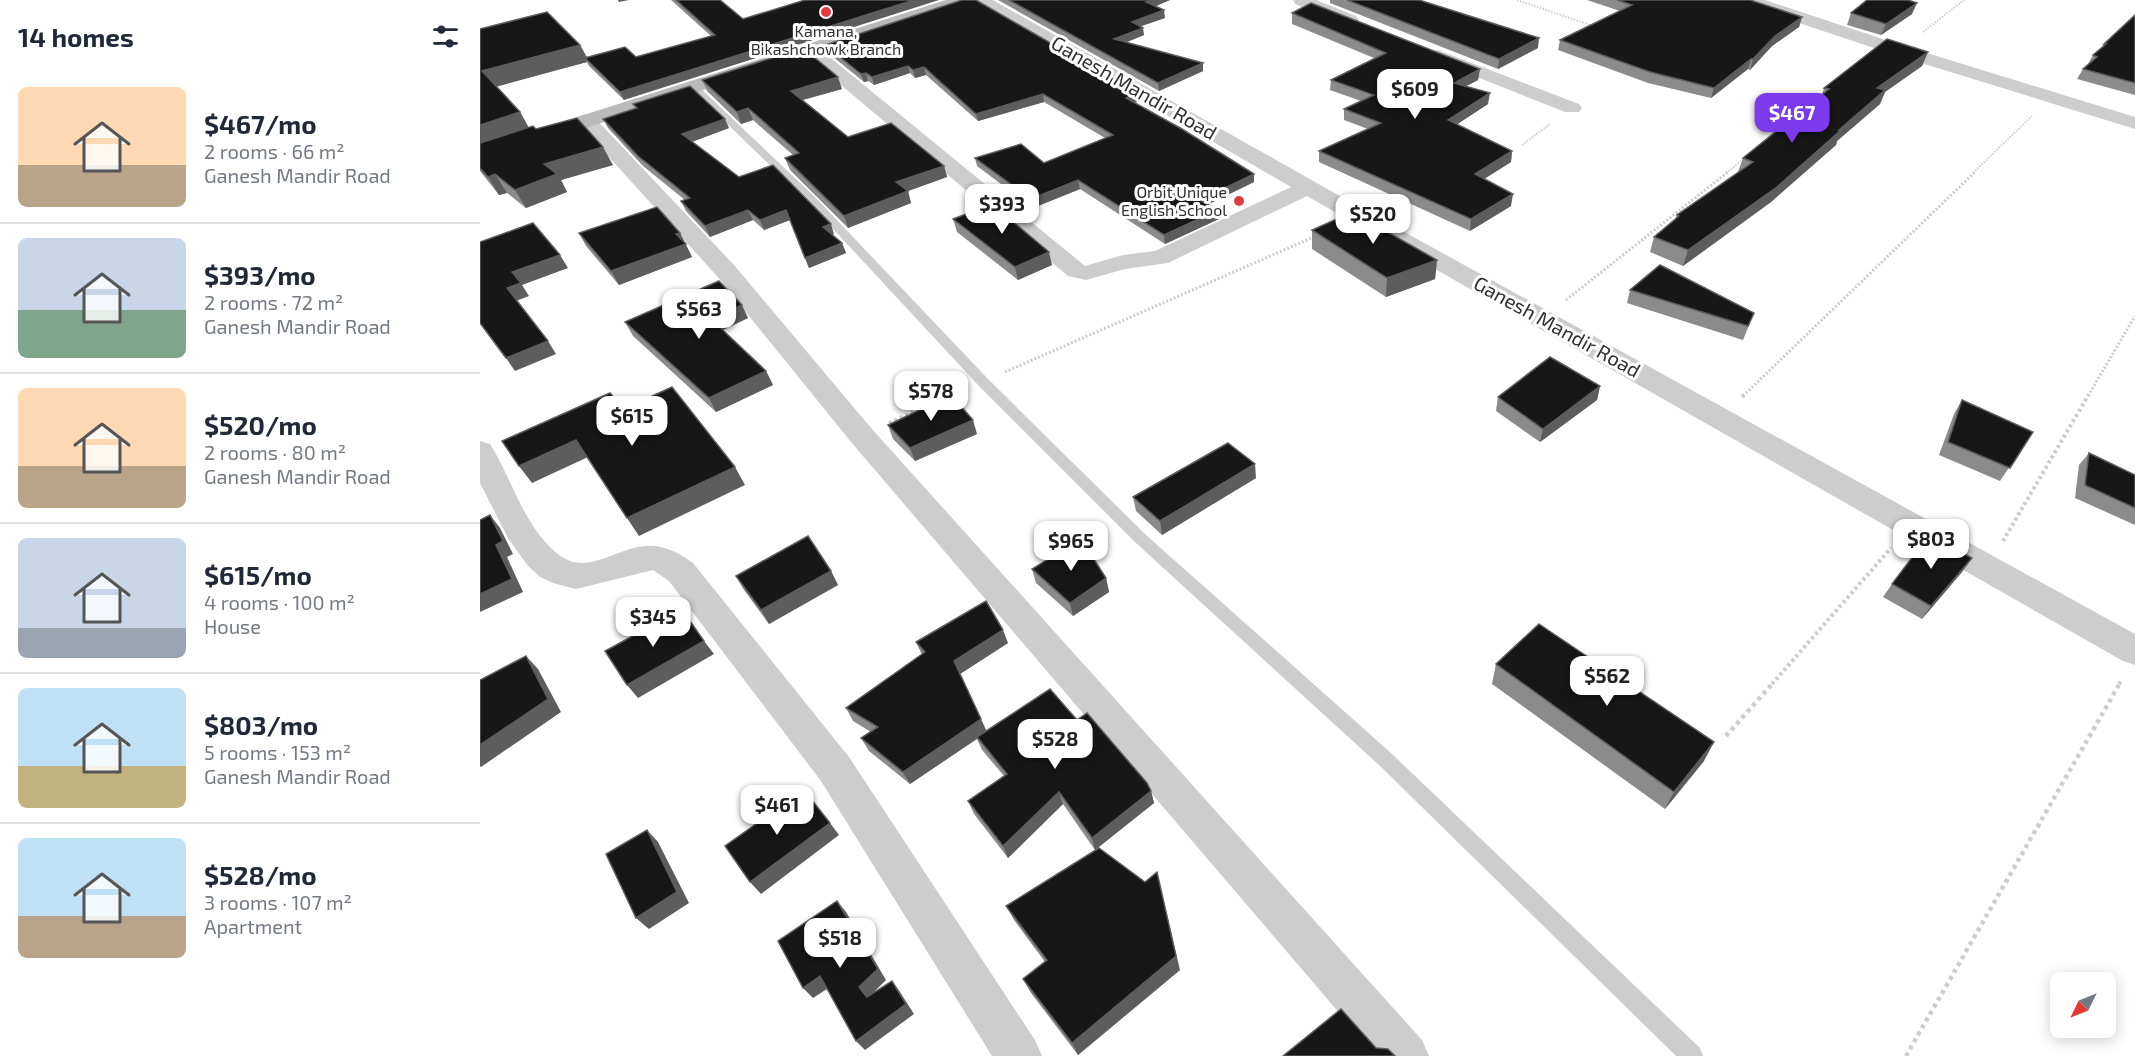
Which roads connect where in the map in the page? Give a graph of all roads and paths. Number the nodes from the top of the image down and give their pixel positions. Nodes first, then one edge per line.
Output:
1 (964, 0) edge
2 (981, 0) edge
3 (1301, 0) edge
4 (1517, 0) edge
5 (1748, 0) edge
6 (1964, 0) edge
7 (1777, 4) edge
8 (1366, 26) edge
9 (1593, 26) edge
10 (1420, 48) edge
11 (809, 49) junction
12 (1898, 50) junction
13 (693, 86) junction
14 (1827, 90) edge
15 (2051, 98) junction
16 (1572, 108) dead end
17 (586, 120) junction
18 (1787, 123) edge
19 (2135, 123) edge
20 (1753, 151) edge
21 (480, 155) edge
22 (1308, 187) junction
23 (1360, 217) junction
24 (2135, 316) edge
25 (1543, 319) junction
26 (983, 382) junction
27 (1720, 418) junction
28 (861, 435) junction
29 (480, 451) edge
30 (1911, 525) junction
31 (1987, 568) junction
32 (2135, 651) edge
33 (2123, 676) dead end
34 (1726, 736) dead end
35 (1019, 1056) edge
36 (1406, 1056) edge
37 (1692, 1056) edge
38 (1906, 1056) edge

1 - 11 main road
2 - 22 street, Ganesh Mandir Road
3 - 8 street
4 - 9 path
5 - 7 street
6 - 12 path
7 - 12 street
10 - 16 street
11 - 13 main road
11 - 22 street
12 - 15 street
13 - 17 main road
13 - 26 lane
14 - 18 path
15 - 19 street
15 - 27 path
17 - 21 main road
17 - 28 street
20 - 25 path
22 - 23 street, Ganesh Mandir Road
23 - 25 street, Ganesh Mandir Road
23 - 26 path
24 - 31 path
25 - 27 street, Ganesh Mandir Road
26 - 28 path
26 - 37 lane
27 - 30 street, Ganesh Mandir Road
28 - 36 street
29 - 35 street
30 - 31 street, Ganesh Mandir Road
30 - 34 path
31 - 32 street, Ganesh Mandir Road
33 - 38 path

